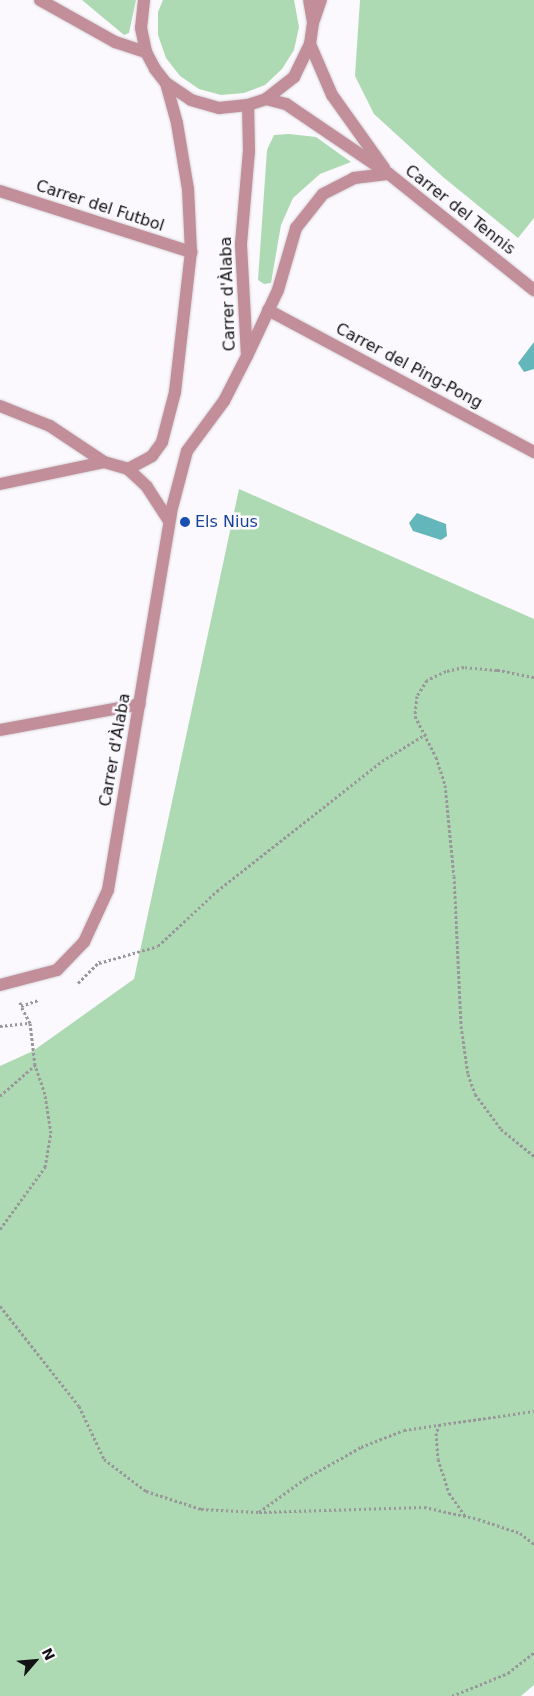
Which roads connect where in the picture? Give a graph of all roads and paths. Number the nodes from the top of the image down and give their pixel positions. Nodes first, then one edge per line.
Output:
1 (40, 0) edge
2 (144, 0) edge
3 (309, 0) edge
4 (321, 0) edge
5 (313, 22) junction
6 (310, 44) junction
7 (146, 52) junction
8 (166, 83) junction
9 (266, 99) junction
10 (248, 105) junction
11 (389, 174) junction
12 (0, 191) edge
13 (191, 252) junction
14 (534, 290) edge
15 (268, 310) junction
16 (247, 356) junction
17 (0, 406) edge
18 (534, 452) edge
19 (104, 462) junction
20 (128, 469) junction
21 (0, 484) edge
22 (168, 521) junction
23 (534, 677) edge
24 (140, 704) junction
25 (0, 730) edge
26 (426, 734) junction
27 (99, 963) dead end
28 (0, 986) edge
29 (21, 1006) dead end
30 (30, 1023) junction
31 (0, 1026) edge
32 (35, 1065) junction
33 (0, 1096) edge
34 (534, 1156) edge
35 (0, 1229) edge
36 (0, 1306) edge
37 (534, 1411) edge
38 (440, 1424) junction
39 (259, 1512) junction
40 (465, 1516) junction
41 (534, 1544) edge
42 (534, 1653) edge
43 (452, 1696) edge

1 - 7 street
2 - 7 street
3 - 5 street
4 - 5 street
5 - 6 street
6 - 9 street
6 - 11 street, Carrer del Tennis
7 - 8 street
8 - 10 street
8 - 13 street
9 - 10 street
9 - 11 street, Carrer del Tennis
10 - 16 street, Carrer d'Àlaba
11 - 14 street, Carrer del Tennis
11 - 15 street
12 - 13 street, Carrer del Futbol
13 - 20 street
15 - 16 street
15 - 18 street, Carrer del Ping-Pong
16 - 22 street, Carrer d'Àlaba
17 - 19 street
19 - 20 street
19 - 21 street
20 - 22 street
22 - 24 street, Carrer d'Àlaba
23 - 26 path
24 - 25 street
24 - 28 street, Carrer d'Àlaba
26 - 27 path
26 - 34 path
29 - 30 path
30 - 31 path
30 - 32 path
32 - 33 path
32 - 35 path
36 - 39 path
37 - 38 path
38 - 39 path
38 - 40 path
39 - 40 path
40 - 41 path
42 - 43 path

